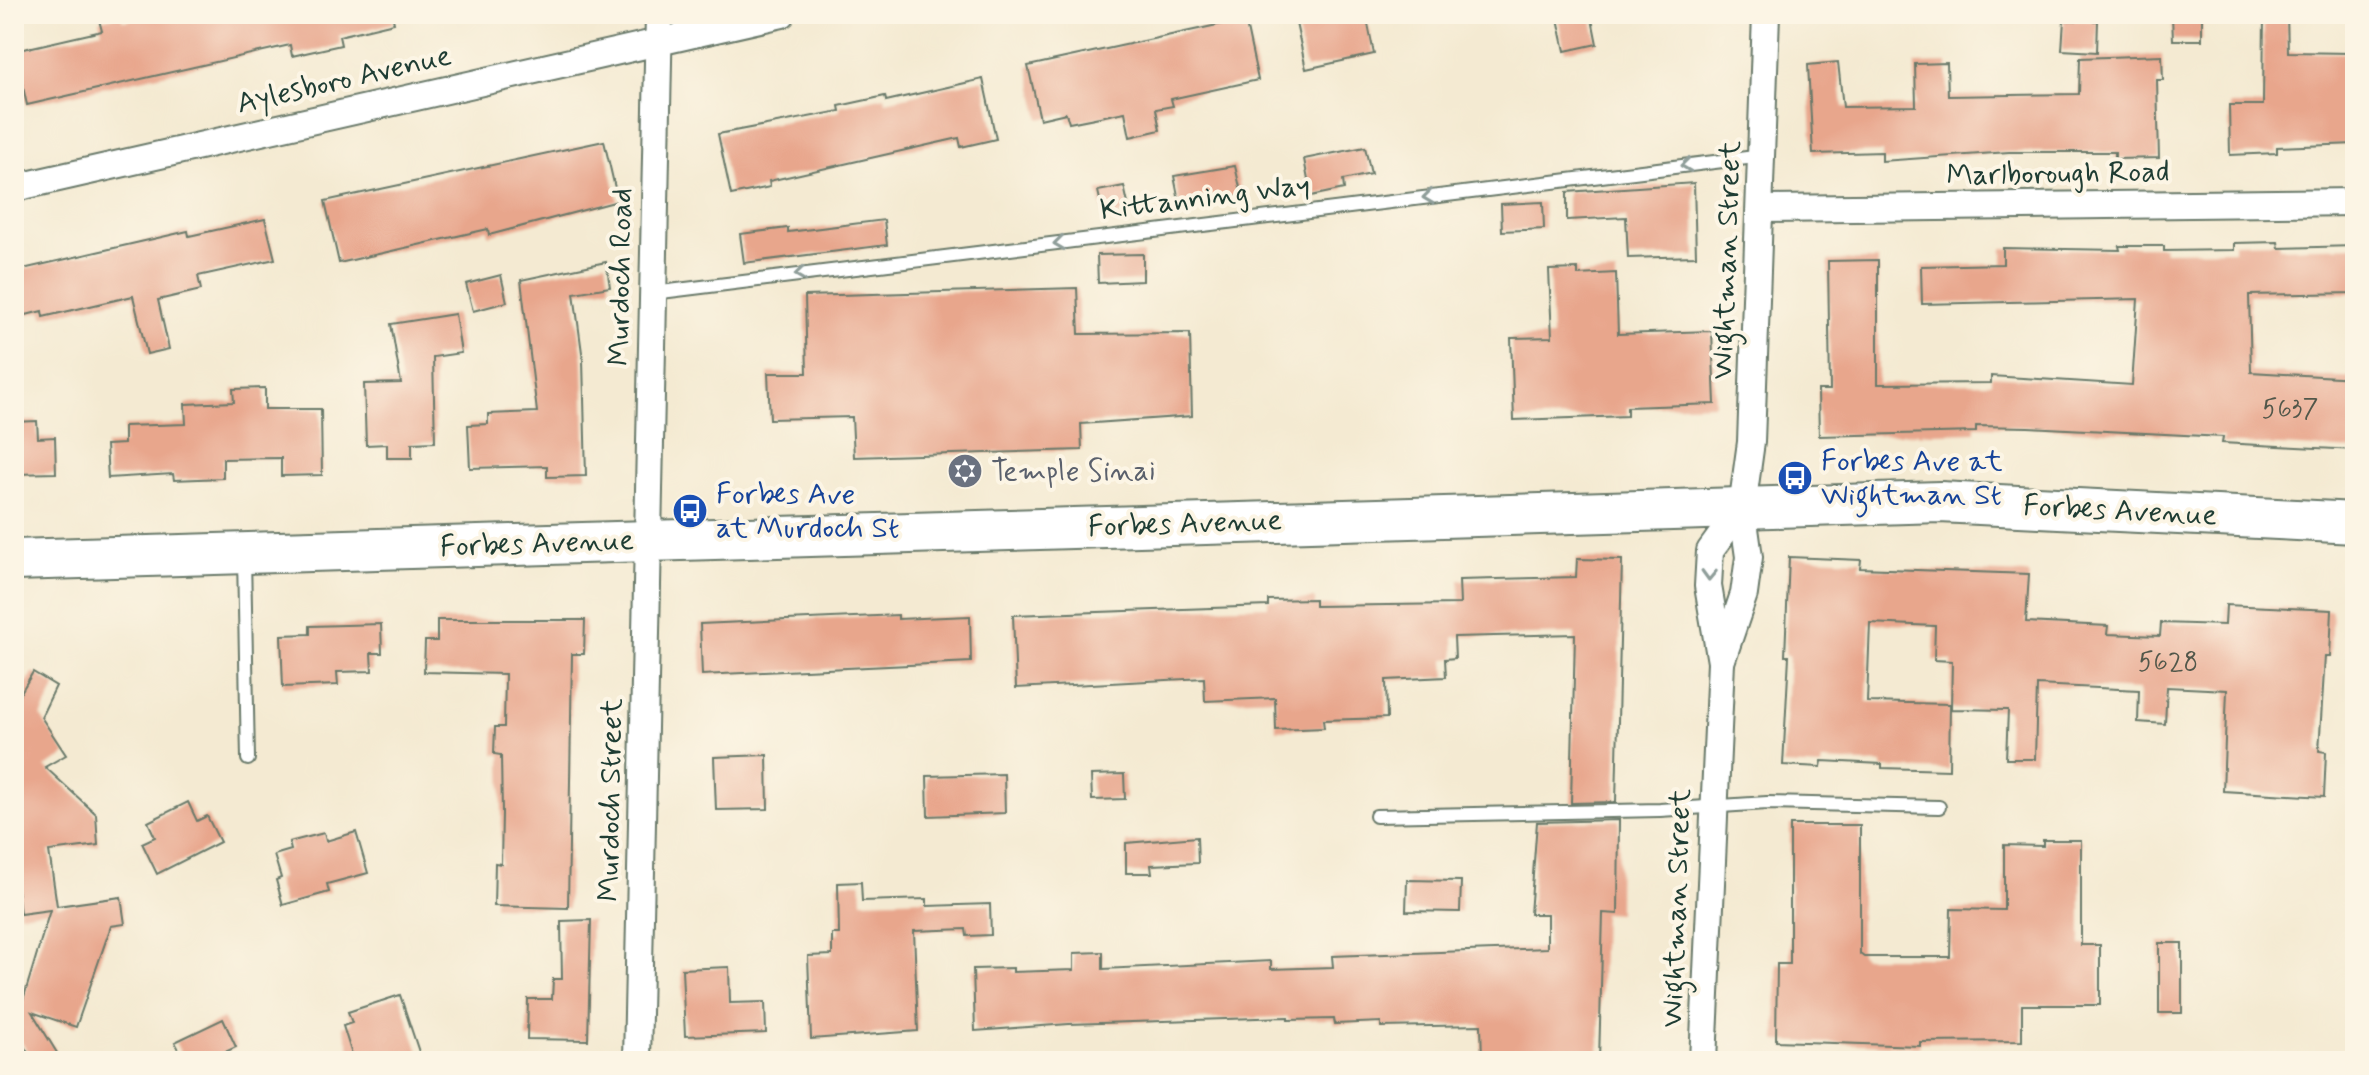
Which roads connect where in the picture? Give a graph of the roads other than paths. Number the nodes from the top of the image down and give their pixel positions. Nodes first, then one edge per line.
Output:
1 (659, 14) edge
2 (782, 14) edge
3 (1766, 14) edge
4 (658, 41) junction
5 (1763, 156) junction
6 (14, 188) edge
7 (2355, 202) edge
8 (1761, 209) junction
9 (653, 293) junction
10 (1742, 507) junction
11 (2355, 523) edge
12 (645, 541) junction
13 (244, 553) junction
14 (14, 560) edge
15 (1721, 662) junction
16 (248, 759) dead end
17 (1712, 806) junction
18 (1939, 807) dead end
19 (1376, 816) dead end
20 (637, 1061) edge
21 (1703, 1061) edge

1 - 4 street, Murdoch Road
2 - 4 street, Aylesboro Avenue
3 - 5 street, Wightman Street
4 - 6 street, Aylesboro Avenue
4 - 9 street, Murdoch Road
5 - 8 street, Wightman Street
5 -> 9 lane, Kittanning Way
7 - 8 street, Marlborough Road
8 - 10 street, Wightman Street
9 - 12 street, Murdoch Road
10 - 11 main road, Forbes Avenue
10 - 12 main road, Forbes Avenue
10 - 15 street, Wightman Street
10 -> 15 street, Wightman Street
12 - 13 main road, Forbes Avenue
12 - 20 street, Murdoch Street
13 - 14 main road, Forbes Avenue
13 - 16 lane
15 - 17 street, Wightman Street
17 - 18 lane
17 - 19 lane
17 - 21 street, Wightman Street

